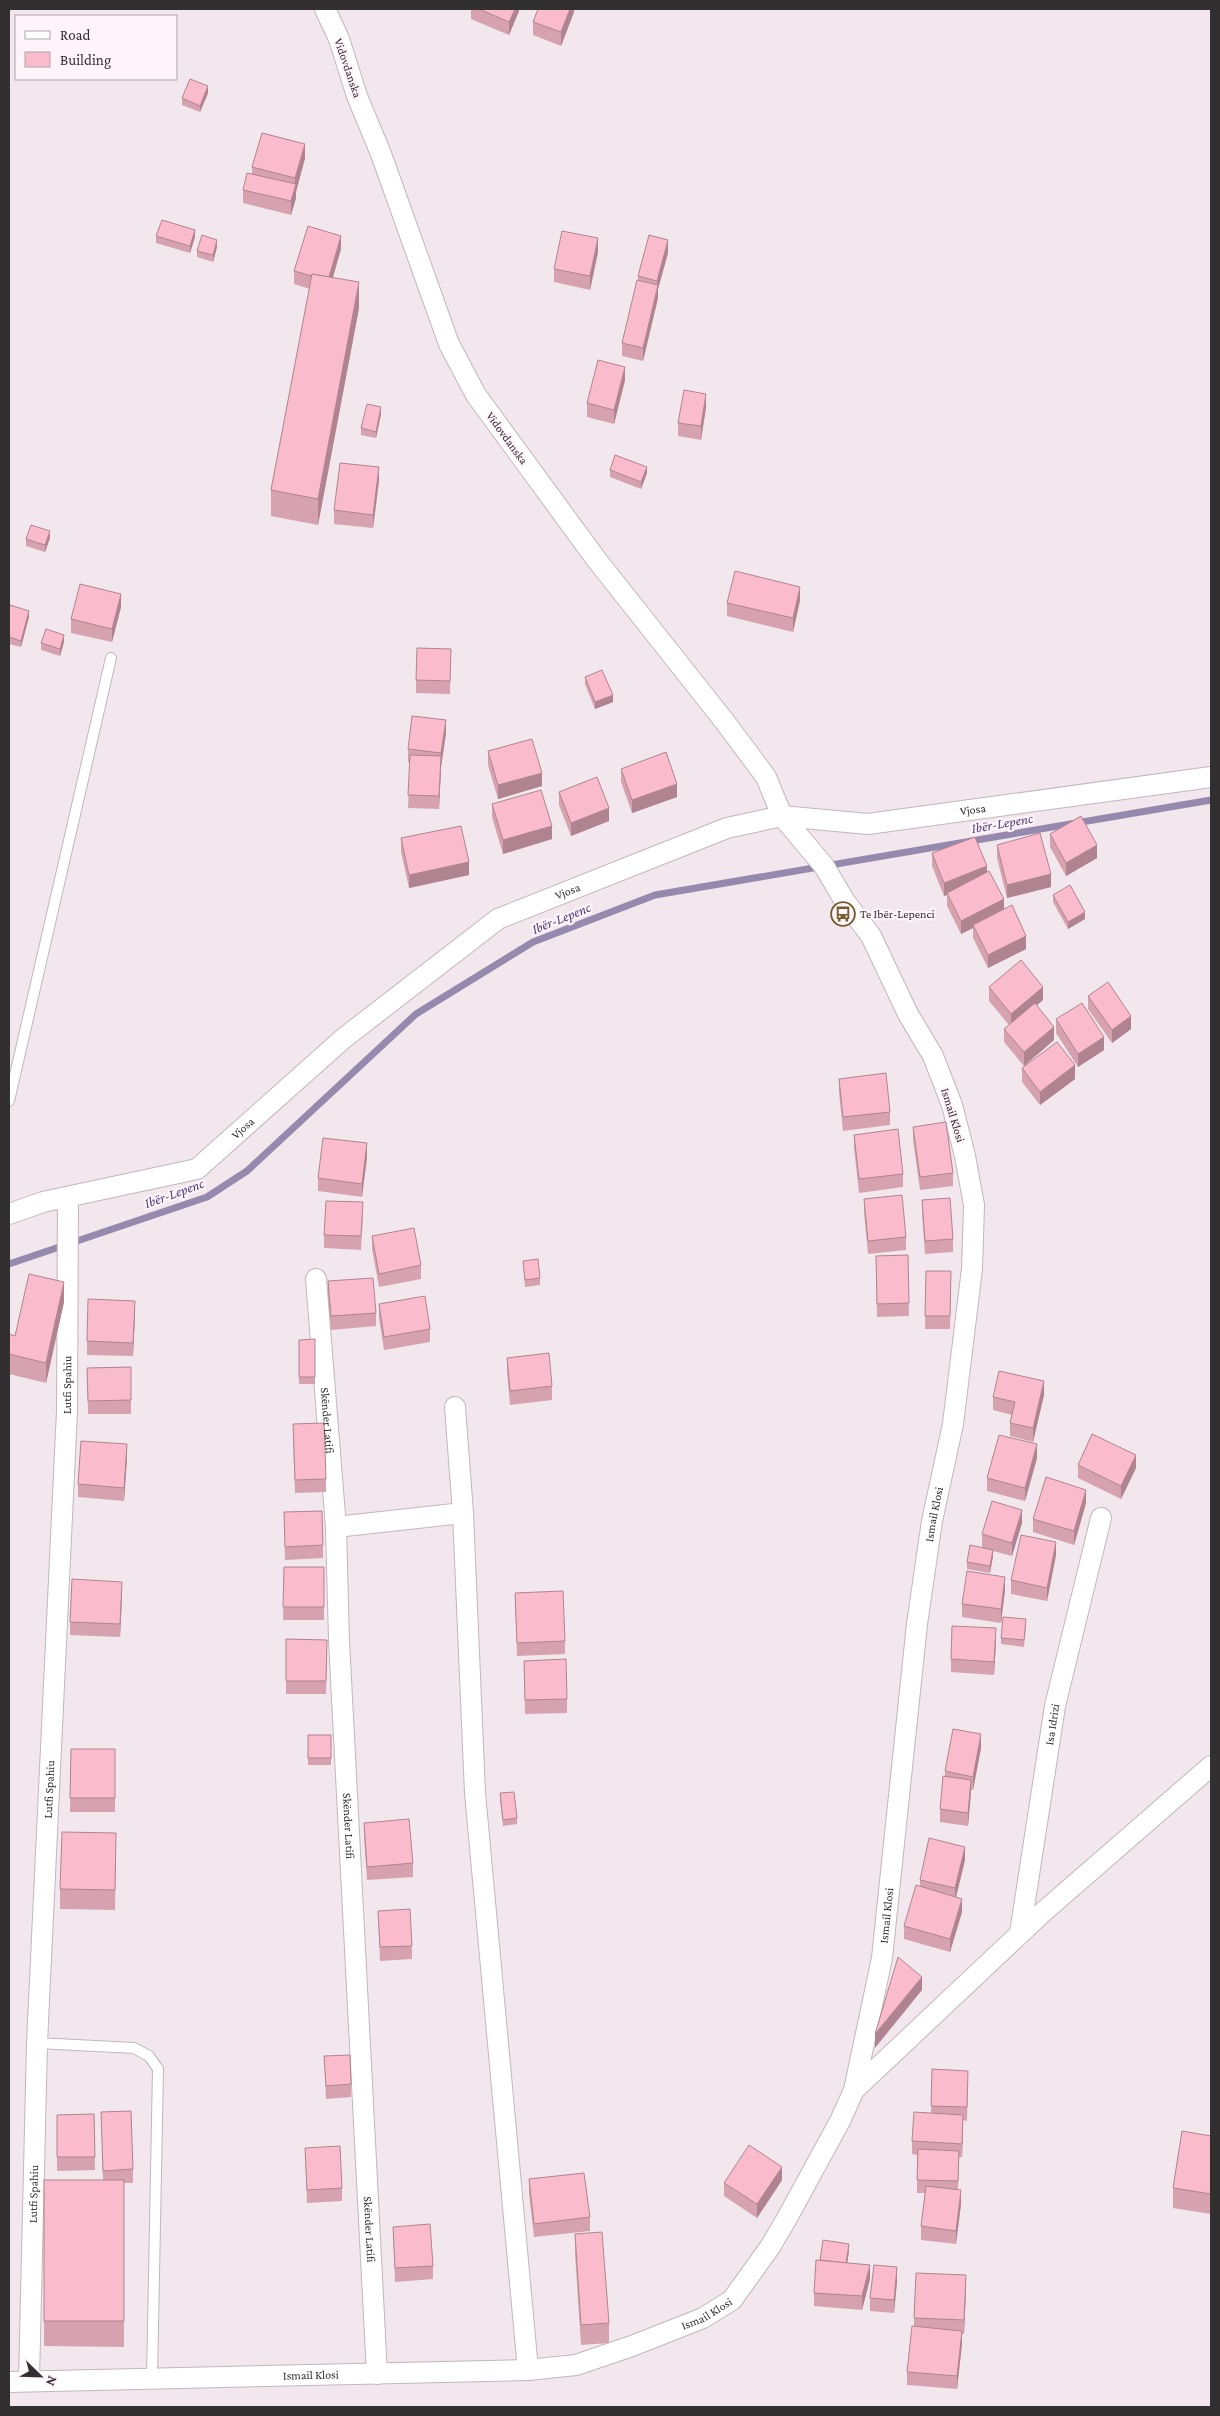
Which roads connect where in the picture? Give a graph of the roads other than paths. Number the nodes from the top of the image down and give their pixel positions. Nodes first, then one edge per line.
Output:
1 (325, 9) edge
2 (111, 658) dead end
3 (1211, 777) edge
4 (782, 816) junction
5 (9, 1101) edge
6 (68, 1197) junction
7 (9, 1214) edge
8 (316, 1279) dead end
9 (455, 1407) dead end
10 (463, 1513) junction
11 (1101, 1518) dead end
12 (336, 1527) junction
13 (1211, 1766) edge
14 (1020, 1933) junction
15 (37, 2043) junction
16 (854, 2090) junction
17 (528, 2370) junction
18 (377, 2374) junction
19 (152, 2379) junction
20 (29, 2380) junction
21 (9, 2382) edge

1 - 4 street, Vidovdanska
2 - 5 lane
3 - 4 street, Vjosa
4 - 6 street, Vjosa
4 - 16 street, Ismail Klosi
6 - 7 street, Vjosa
6 - 15 street, Lutfi Spahiu
8 - 12 street, Skënder Latifi
9 - 10 street
10 - 12 street
10 - 17 street
11 - 14 street, Isa Idrizi
12 - 18 street, Skënder Latifi
13 - 14 street
14 - 16 street
15 - 19 lane
15 - 20 street, Lutfi Spahiu
16 - 17 street, Ismail Klosi
17 - 18 street, Ismail Klosi
18 - 19 street, Ismail Klosi
19 - 20 street, Ismail Klosi
20 - 21 street, Ismail Klosi

